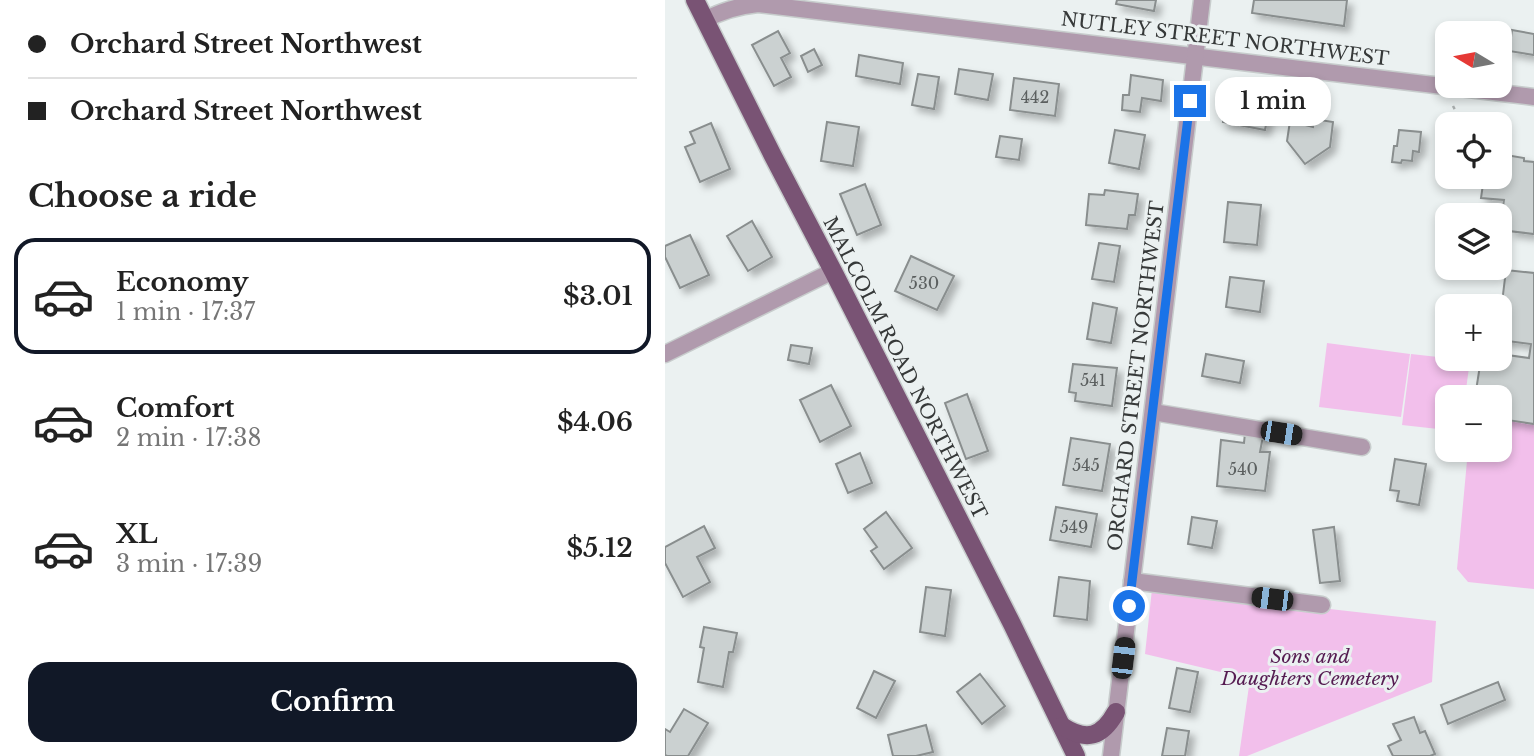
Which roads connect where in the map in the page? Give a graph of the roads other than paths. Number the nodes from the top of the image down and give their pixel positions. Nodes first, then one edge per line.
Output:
1 (695, 0) edge
2 (707, 0) edge
3 (1202, 0) edge
4 (705, 20) junction
5 (1195, 57) junction
6 (1534, 97) edge
7 (833, 271) junction
8 (665, 354) edge
9 (1153, 412) junction
10 (1362, 447) dead end
11 (1132, 581) junction
12 (1322, 605) dead end
13 (1116, 712) junction
14 (1062, 726) junction
15 (1076, 756) edge
16 (1111, 756) edge

1 - 4 main road, MALCOLM ROAD NORTHWEST
2 - 4 street
3 - 5 street, ORCHARD STREET NORTHWEST
4 - 5 street, NUTLEY STREET NORTHWEST
4 - 7 main road, MALCOLM ROAD NORTHWEST
5 - 6 street, NUTLEY STREET NORTHWEST
5 - 9 street, ORCHARD STREET NORTHWEST
7 - 8 street
7 - 14 main road, MALCOLM ROAD NORTHWEST
9 - 10 street
9 - 11 street, ORCHARD STREET NORTHWEST
11 - 12 street
11 - 13 street, ORCHARD STREET NORTHWEST
13 - 14 main road
13 - 16 street, ORCHARD STREET NORTHWEST
14 - 15 main road, MALCOLM ROAD NORTHWEST

